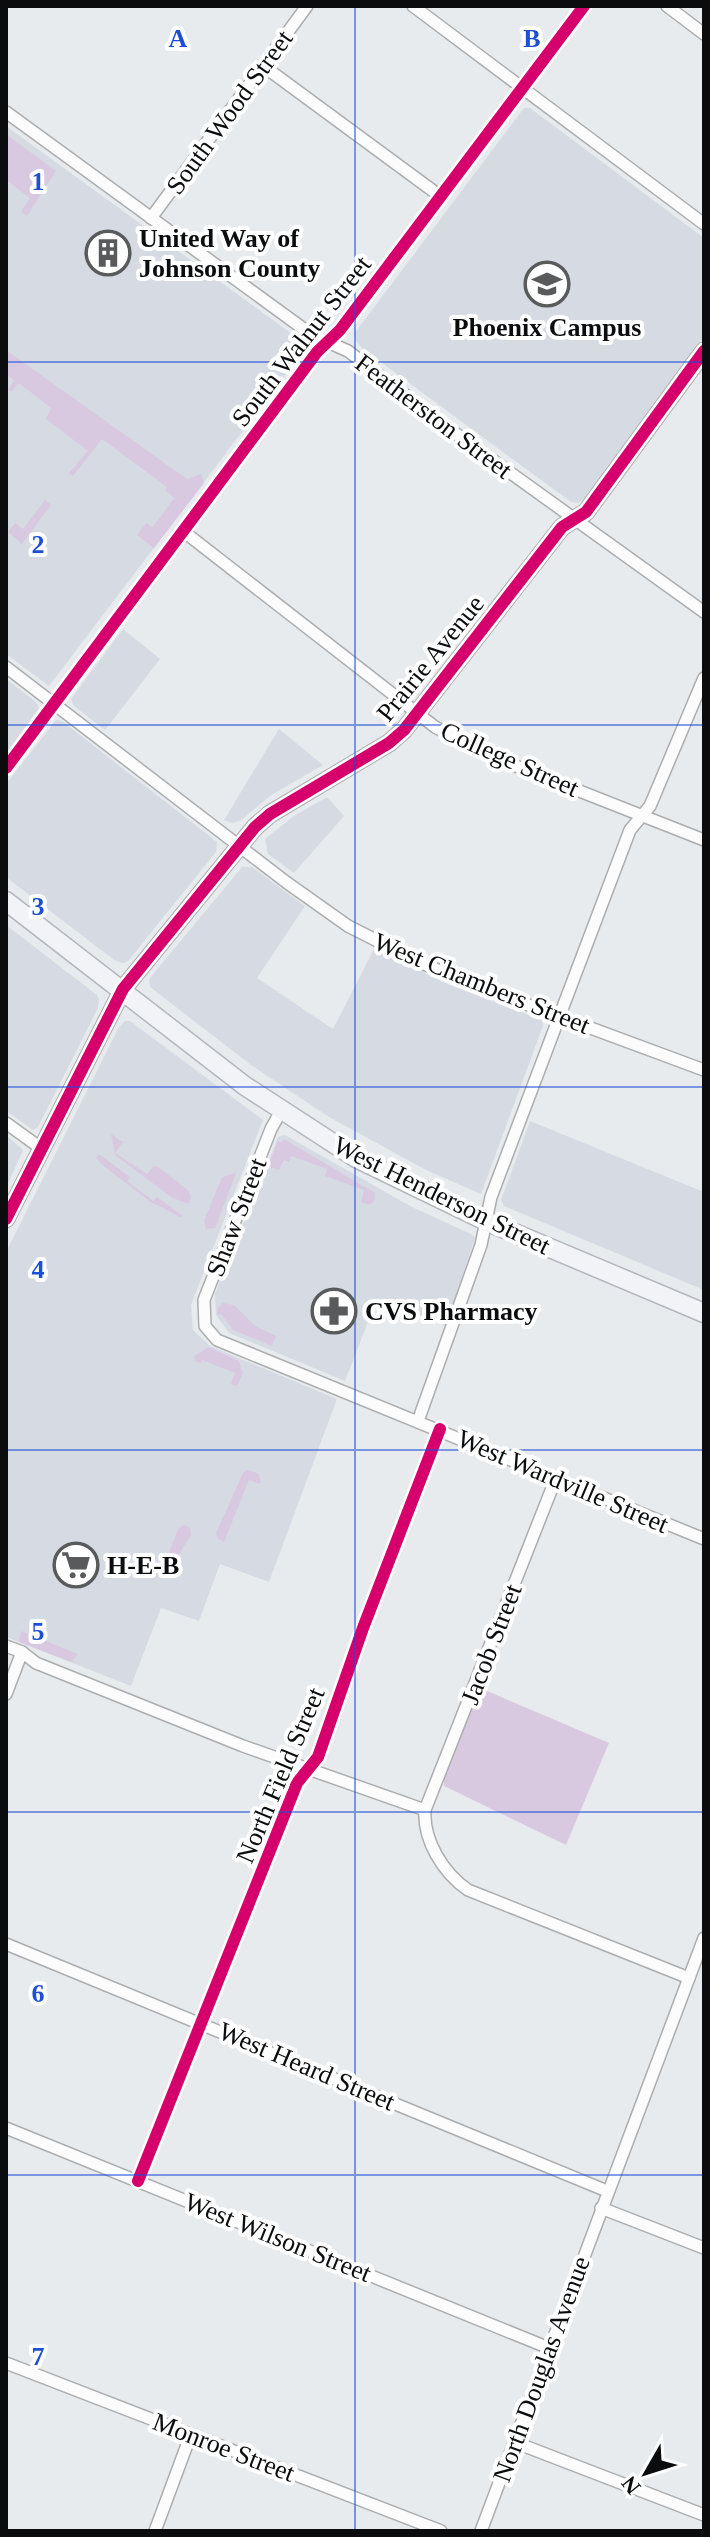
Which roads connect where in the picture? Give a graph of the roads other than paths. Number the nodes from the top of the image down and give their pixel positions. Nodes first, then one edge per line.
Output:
1 (307, 6) edge
2 (413, 6) edge
3 (584, 6) edge
4 (667, 6) edge
5 (704, 34) edge
6 (262, 65) junction
7 (521, 87) junction
8 (6, 112) edge
9 (440, 196) junction
10 (151, 218) junction
11 (704, 224) edge
12 (328, 342) junction
13 (704, 351) edge
14 (574, 519) junction
15 (183, 531) junction
16 (704, 612) edge
17 (6, 667) edge
18 (704, 678) edge
19 (54, 704) junction
20 (418, 713) junction
21 (6, 768) edge
22 (642, 816) junction
23 (704, 840) edge
24 (239, 845) junction
25 (6, 901) edge
26 (123, 989) junction
27 (559, 1016) junction
28 (704, 1070) edge
29 (281, 1111) junction
30 (6, 1123) edge
31 (42, 1149) junction
32 (6, 1219) edge
33 (486, 1221) junction
34 (704, 1313) edge
35 (205, 1326) joint
36 (418, 1421) junction
37 (440, 1429) junction
38 (556, 1478) junction
39 (704, 1539) edge
40 (6, 1646) edge
41 (22, 1652) junction
42 (6, 1694) edge
43 (308, 1768) junction
44 (425, 1810) junction
45 (704, 1938) edge
46 (6, 1944) edge
47 (689, 1978) junction
48 (202, 2023) junction
49 (6, 2128) edge
50 (138, 2181) junction
51 (607, 2191) junction
52 (601, 2208) junction
53 (704, 2248) edge
54 (549, 2348) junction
55 (6, 2363) edge
56 (191, 2434) junction
57 (514, 2442) junction
58 (704, 2515) edge
59 (155, 2531) edge
60 (441, 2531) edge
61 (481, 2531) edge

1 - 6 street, South Wood Street
2 - 7 street
3 - 7 street, South Walnut Street
4 - 5 street
6 - 9 street
6 - 10 street, South Wood Street
7 - 9 street, South Walnut Street
7 - 11 street
8 - 10 street, Featherston Street
9 - 12 street, South Walnut Street
10 - 12 street, Featherston Street
12 - 14 street, Featherston Street
12 - 15 street, South Walnut Street
13 - 14 street, Prairie Avenue
14 - 16 street, Featherston Street
14 - 20 street, Prairie Avenue
15 - 19 street, South Walnut Street
15 - 20 street, College Street
17 - 19 street, West Chambers Street
18 - 22 street
19 - 21 street, South Walnut Street
19 - 24 street, West Chambers Street
20 - 22 street, College Street
20 - 24 street, Prairie Avenue
22 - 23 street, College Street
22 - 27 street
24 - 26 street, Prairie Avenue
24 - 27 street, West Chambers Street
25 - 26 main road, West Henderson Street
26 - 29 main road, West Henderson Street
26 - 31 street, Prairie Avenue
27 - 28 street, West Chambers Street
27 - 33 street
29 - 33 main road, West Henderson Street
29 - 35 street, Shaw Street
30 - 31 street
31 - 32 street, Prairie Avenue
33 - 34 main road, West Henderson Street
33 - 36 street
35 - 36 street, West Wardville Street
36 - 37 street, West Wardville Street
37 - 38 street, West Wardville Street
37 - 43 street, North Field Street
38 - 39 street, West Wardville Street
38 - 44 street, Jacob Street
40 - 41 street
41 - 42 street
41 - 43 street
43 - 44 street
43 - 48 street, North Field Street
44 - 47 street
45 - 47 street
46 - 48 street, West Heard Street
47 - 51 street
48 - 50 street, North Field Street
48 - 51 street, West Heard Street
49 - 50 street, West Wilson Street
50 - 54 street, West Wilson Street
51 - 52 street, North Douglas Avenue
52 - 53 street
52 - 54 street, North Douglas Avenue
54 - 57 street, North Douglas Avenue
55 - 56 street, Monroe Street
56 - 59 street
56 - 60 street, Monroe Street
57 - 58 street
57 - 61 street, North Douglas Avenue

